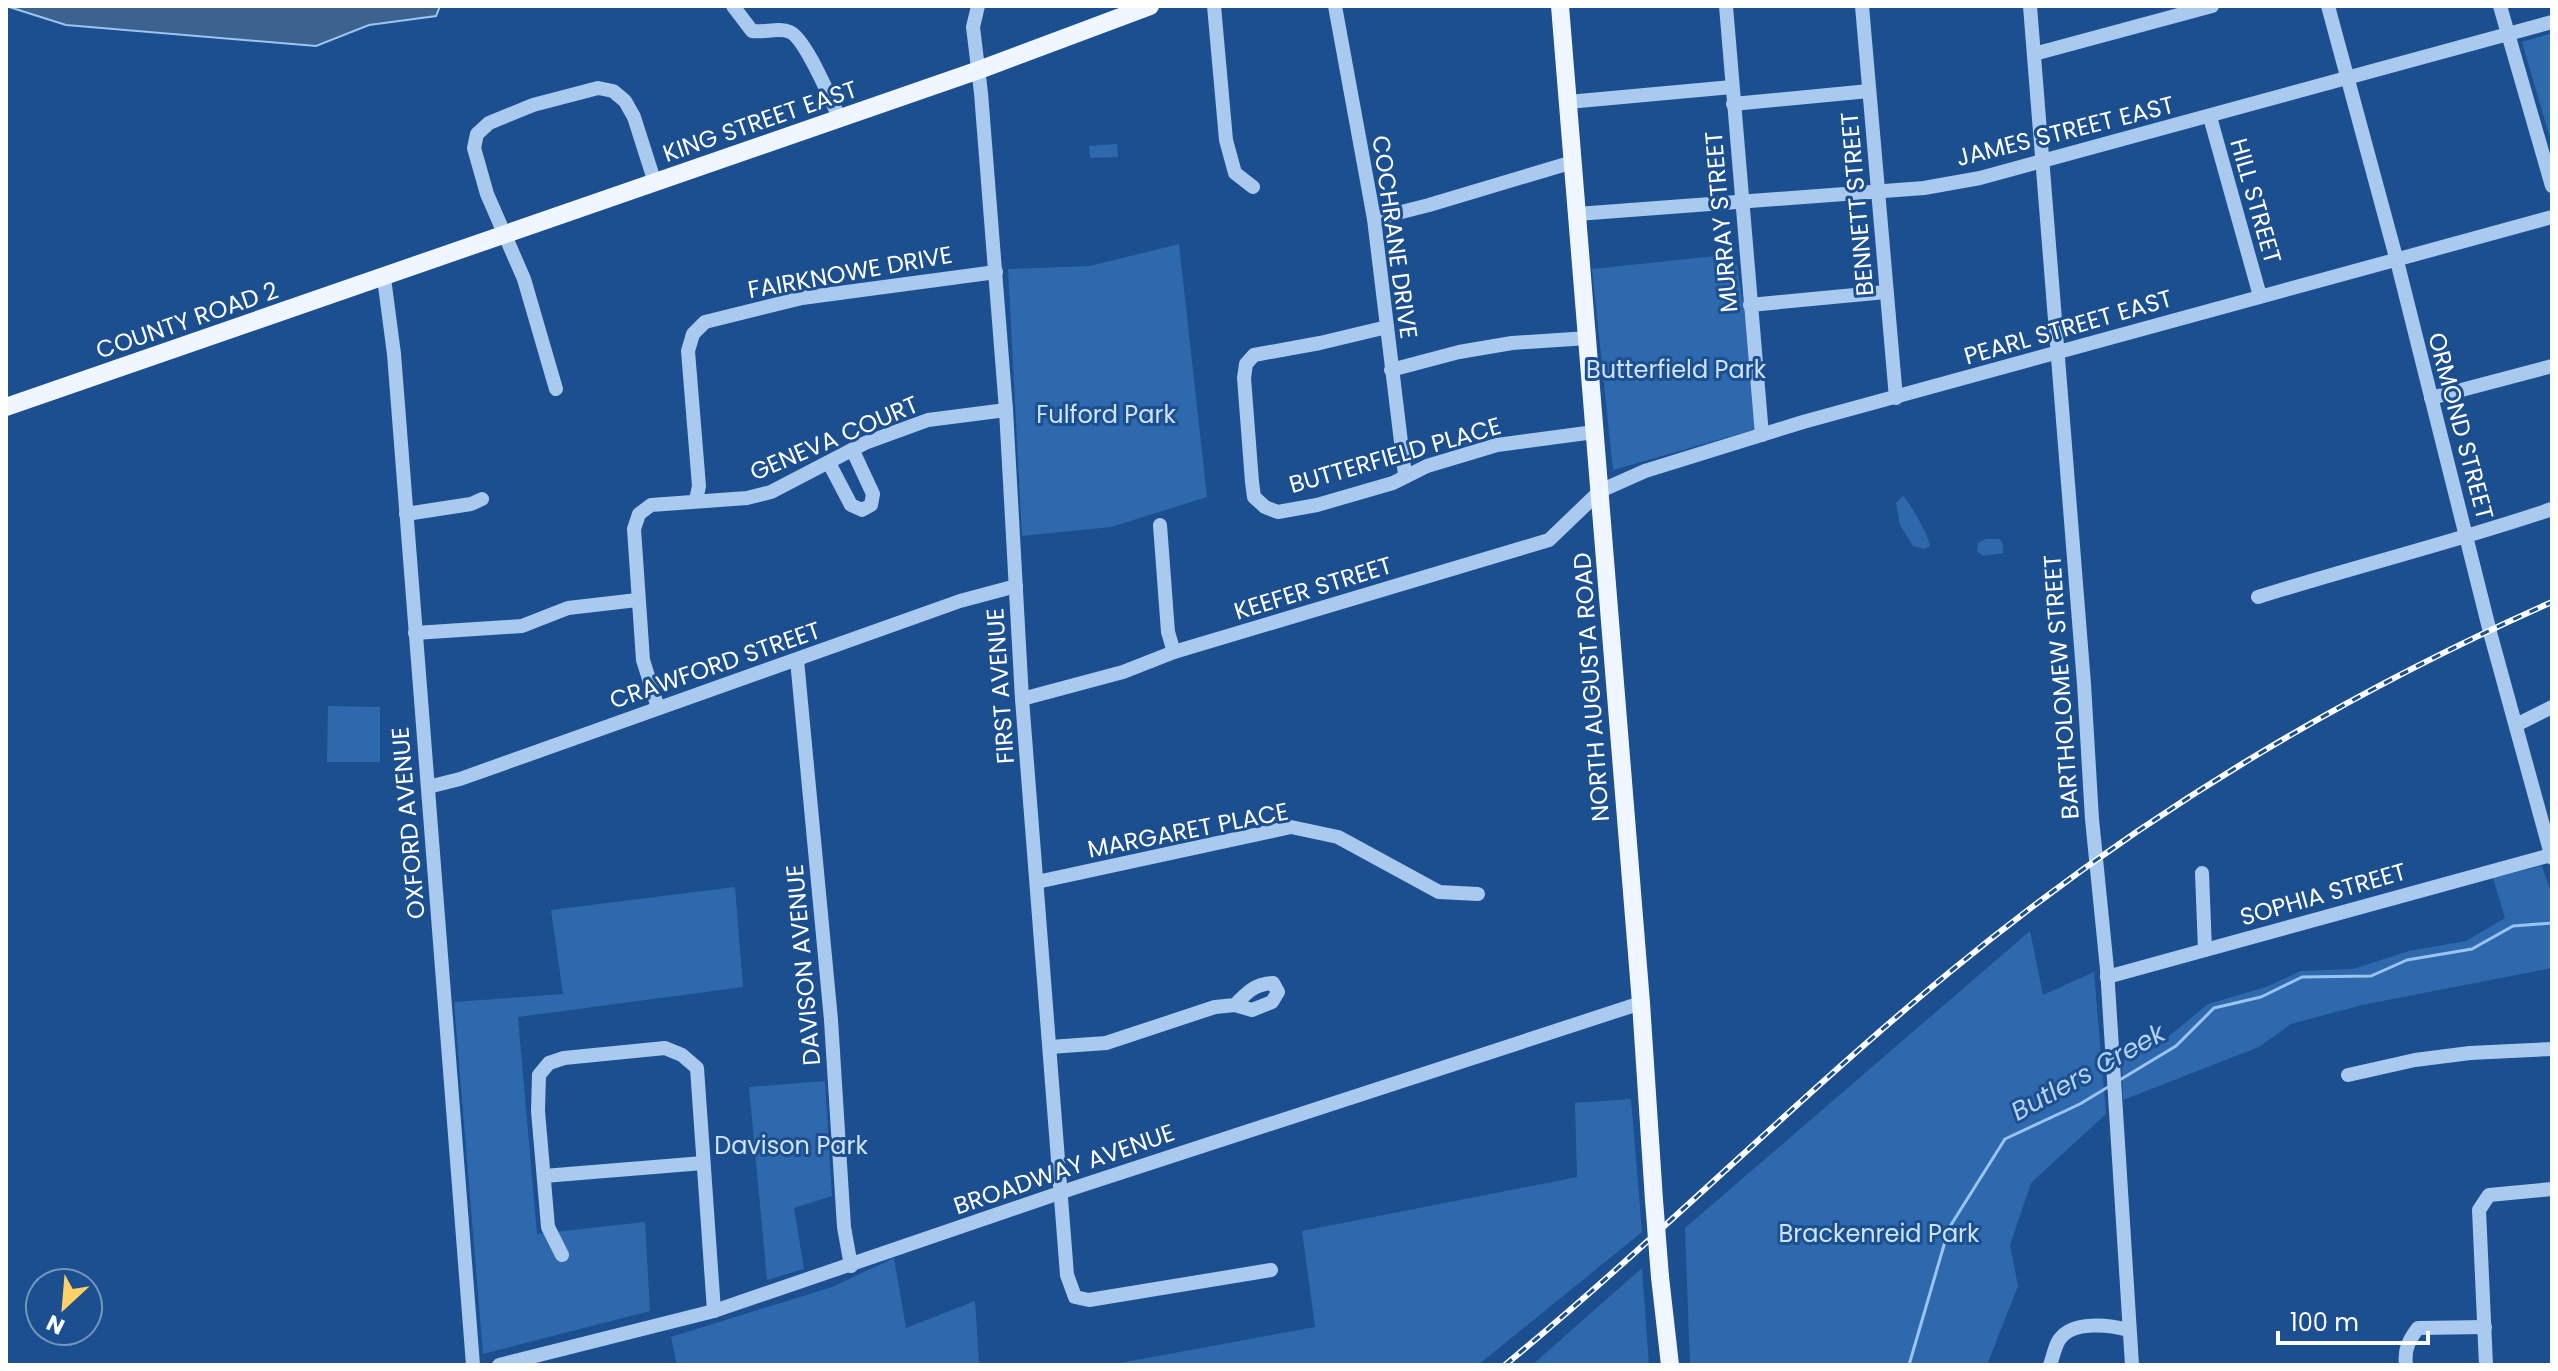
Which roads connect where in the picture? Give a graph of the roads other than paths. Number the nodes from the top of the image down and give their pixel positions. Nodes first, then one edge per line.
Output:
1 (733, 6) edge
2 (978, 6) edge
3 (1150, 6) edge
4 (1214, 6) edge
5 (1335, 6) edge
6 (1560, 6) edge
7 (1726, 6) edge
8 (1862, 6) edge
9 (2030, 6) edge
10 (2212, 6) edge
11 (2328, 6) edge
12 (2500, 6) edge
13 (2191, 9) edge
14 (2552, 22) edge
15 (2508, 35) junction
16 (2034, 54) junction
17 (979, 70) junction
18 (2349, 77) junction
19 (1732, 87) junction
20 (1869, 91) junction
21 (1568, 102) junction
22 (1733, 104) junction
23 (2210, 117) junction
24 (840, 119) junction
25 (2044, 161) junction
26 (1573, 162) junction
27 (655, 183) junction
28 (2552, 186) edge
29 (1253, 187) dead end
30 (1878, 191) junction
31 (1743, 201) junction
32 (1577, 214) junction
33 (2552, 217) edge
34 (1374, 219) junction
35 (503, 236) junction
36 (2397, 261) junction
37 (996, 272) junction
38 (384, 278) junction
39 (1886, 292) junction
40 (2260, 296) junction
41 (1750, 305) junction
42 (1387, 327) junction
43 (1588, 338) junction
44 (2058, 352) junction
45 (2552, 366) edge
46 (1391, 370) junction
47 (556, 389) dead end
48 (1896, 398) junction
49 (2431, 398) junction
50 (6, 407) edge
51 (1006, 410) junction
52 (1594, 432) junction
53 (1762, 435) junction
54 (853, 451) junction
55 (829, 463) junction
56 (1405, 475) junction
57 (1600, 491) junction
58 (482, 499) dead end
59 (696, 500) junction
60 (2552, 509) edge
61 (406, 514) junction
62 (1160, 525) dead end
63 (2467, 537) junction
64 (1016, 586) junction
65 (2258, 597) dead end
66 (637, 600) junction
67 (415, 633) junction
68 (1174, 652) junction
69 (797, 660) junction
70 (1022, 699) junction
71 (2552, 707) edge
72 (658, 708) junction
73 (2516, 725) junction
74 (428, 787) junction
75 (2552, 856) edge
76 (2202, 873) dead end
77 (1037, 882) junction
78 (1478, 894) dead end
79 (2205, 950) junction
80 (2107, 977) junction
81 (1641, 1003) junction
82 (1235, 1005) dead end
83 (1050, 1047) junction
84 (2552, 1049) edge
85 (2348, 1075) dead end
86 (703, 1163) junction
87 (544, 1176) junction
88 (2552, 1189) edge
89 (1060, 1192) junction
90 (562, 1255) dead end
91 (851, 1266) junction
92 (1271, 1270) dead end
93 (714, 1311) junction
94 (2485, 1327) junction
95 (2129, 1330) junction
96 (473, 1365) edge
97 (499, 1365) edge
98 (1670, 1365) edge
99 (2050, 1365) edge
100 (2132, 1365) edge
101 (2406, 1365) edge
102 (2486, 1365) edge

1 - 24 street
2 - 17 street, FIRST AVENUE
3 - 17 main road, KING STREET EAST
4 - 29 street
5 - 34 street, COCHRANE DRIVE
6 - 21 main road, NORTH AUGUSTA ROAD
7 - 19 street, MURRAY STREET
8 - 20 street, BENNETT STREET
9 - 16 street, BARTHOLOMEW STREET
10 - 13 street
11 - 18 street, ORMOND STREET
12 - 15 street
13 - 16 street
14 - 15 street, JAMES STREET EAST
15 - 18 street, JAMES STREET EAST
15 - 28 street
16 - 25 street, BARTHOLOMEW STREET
17 - 24 main road, KING STREET EAST
17 - 37 street, FIRST AVENUE
18 - 23 street, JAMES STREET EAST
18 - 36 street, ORMOND STREET
19 - 21 street
19 - 22 street, MURRAY STREET
20 - 22 street
20 - 30 street, BENNETT STREET
21 - 26 main road, NORTH AUGUSTA ROAD
22 - 31 street, MURRAY STREET
23 - 25 street, JAMES STREET EAST
23 - 40 street, HILL STREET
24 - 27 main road, KING STREET EAST
25 - 30 street, JAMES STREET EAST
25 - 44 street, BARTHOLOMEW STREET
26 - 32 main road, NORTH AUGUSTA ROAD
26 - 34 street
27 - 35 main road, KING STREET EAST
27 - 35 street
30 - 31 street, JAMES STREET EAST
30 - 39 street, BENNETT STREET
31 - 32 street, JAMES STREET EAST
31 - 41 street, MURRAY STREET
32 - 43 main road, NORTH AUGUSTA ROAD
33 - 36 street, PEARL STREET EAST
34 - 42 street, COCHRANE DRIVE
35 - 38 main road, KING STREET EAST
35 - 47 street
36 - 40 street, PEARL STREET EAST
36 - 49 street, ORMOND STREET
37 - 51 street, FIRST AVENUE
37 - 59 street, FAIRKNOWE DRIVE
38 - 50 main road, COUNTY ROAD 2
38 - 61 street, OXFORD AVENUE
39 - 41 street
39 - 48 street, BENNETT STREET
40 - 44 street, PEARL STREET EAST
41 - 53 street, MURRAY STREET
42 - 46 street, COCHRANE DRIVE
42 - 56 street, BUTTERFIELD PLACE
43 - 46 street
43 - 52 main road, NORTH AUGUSTA ROAD
44 - 48 street, PEARL STREET EAST
44 - 80 street, BARTHOLOMEW STREET
45 - 49 street
46 - 56 street, COCHRANE DRIVE
48 - 53 street, PEARL STREET EAST
49 - 63 street, ORMOND STREET
51 - 54 street, GENEVA COURT
51 - 64 street, FIRST AVENUE
52 - 56 street, BUTTERFIELD PLACE
52 - 57 main road, NORTH AUGUSTA ROAD
53 - 57 street, PEARL STREET EAST
54 - 55 street, GENEVA COURT
54 - 55 street
55 - 59 street, GENEVA COURT
57 - 68 street, KEEFER STREET
57 - 81 main road, NORTH AUGUSTA ROAD
58 - 61 street
59 - 66 street, GENEVA COURT
60 - 63 street
61 - 67 street, OXFORD AVENUE
62 - 68 street
63 - 65 street
63 - 73 street, ORMOND STREET
64 - 69 street, CRAWFORD STREET
64 - 70 street, FIRST AVENUE
66 - 67 street
66 - 72 street, GENEVA COURT
67 - 74 street, OXFORD AVENUE
68 - 70 street, KEEFER STREET
69 - 72 street, CRAWFORD STREET
69 - 91 street, DAVISON AVENUE
70 - 77 street, FIRST AVENUE
71 - 73 street
72 - 74 street, CRAWFORD STREET
73 - 75 street, ORMOND STREET
74 - 96 street, OXFORD AVENUE
75 - 79 street, SOPHIA STREET
76 - 79 street
77 - 78 street, MARGARET PLACE
77 - 83 street, FIRST AVENUE
79 - 80 street, SOPHIA STREET
80 - 95 street, BARTHOLOMEW STREET
81 - 89 street, BROADWAY AVENUE
81 - 98 main road, NORTH AUGUSTA ROAD, bridge
82 - 83 street
83 - 89 street, FIRST AVENUE
84 - 85 street
86 - 87 street
86 - 87 street
86 - 93 street
87 - 90 street
88 - 94 street
89 - 91 street, BROADWAY AVENUE
89 - 92 street, FIRST AVENUE
91 - 93 street, BROADWAY AVENUE
93 - 97 street, BROADWAY AVENUE
94 - 101 street
94 - 102 street
95 - 99 street
95 - 100 street, BARTHOLOMEW STREET

